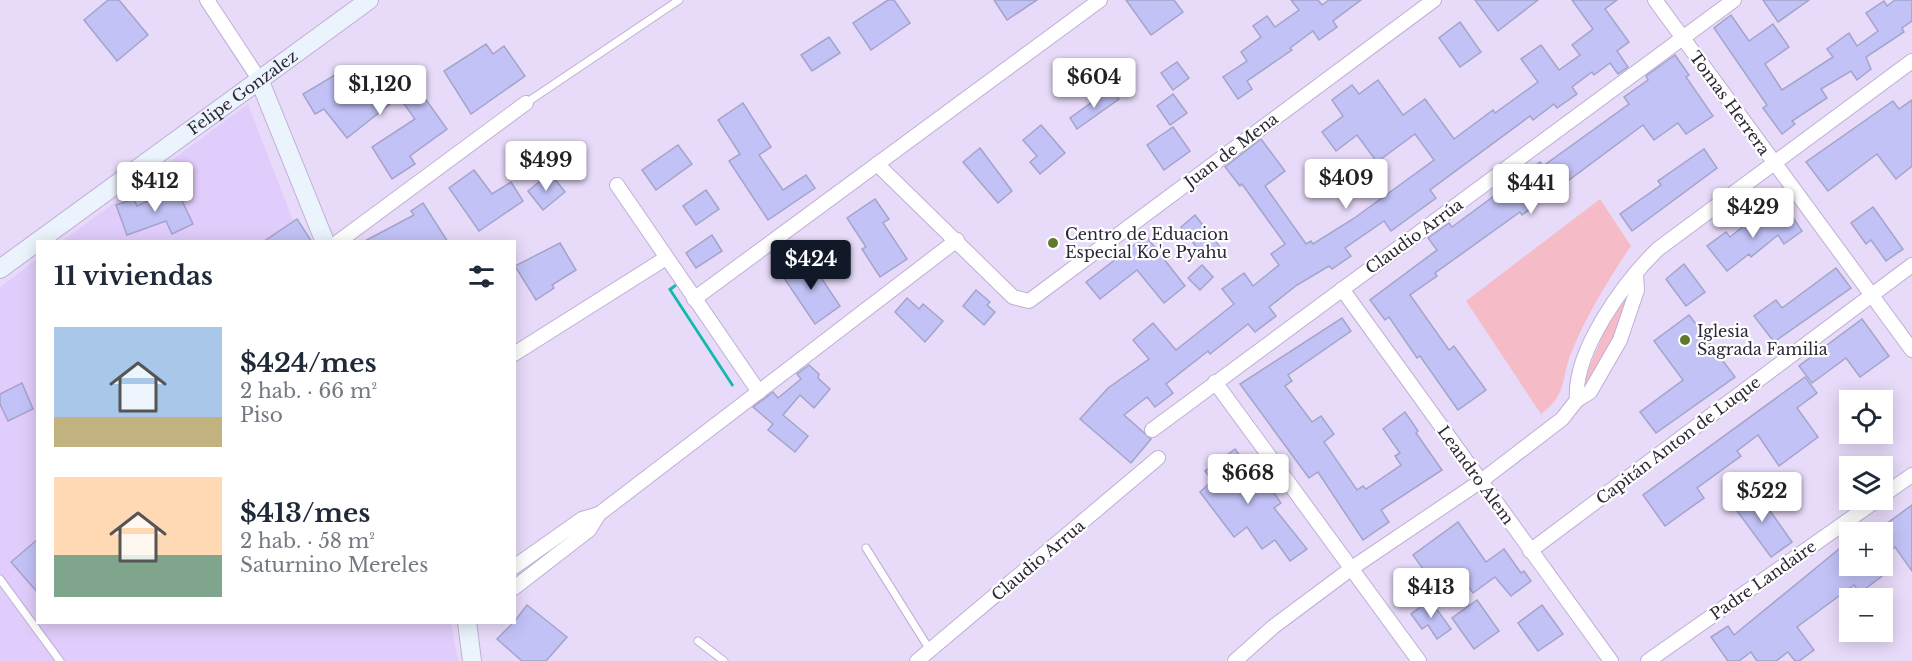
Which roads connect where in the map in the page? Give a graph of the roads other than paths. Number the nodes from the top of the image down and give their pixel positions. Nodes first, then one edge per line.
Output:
1 (207, 0) edge
2 (369, 0) edge
3 (679, 0) edge
4 (1100, 0) edge
5 (1434, 0) edge
6 (1655, 0) edge
7 (1734, 0) edge
8 (1684, 39) junction
9 (1912, 61) edge
10 (259, 79) junction
11 (526, 103) joint
12 (877, 164) junction
13 (1775, 164) junction
14 (617, 185) dead end
15 (40, 240) edge
16 (324, 240) edge
17 (341, 240) edge
18 (957, 240) junction
19 (36, 243) edge
20 (666, 258) junction
21 (1912, 264) edge
22 (0, 269) edge
23 (1636, 274) junction
24 (1342, 289) junction
25 (1871, 294) junction
26 (694, 299) junction
27 (1912, 350) edge
28 (516, 353) edge
29 (1215, 381) junction
30 (759, 392) junction
31 (1577, 400) junction
32 (1152, 430) dead end
33 (1158, 458) dead end
34 (1912, 475) edge
35 (1481, 481) junction
36 (1893, 488) edge
37 (1863, 510) edge
38 (599, 514) junction
39 (866, 548) dead end
40 (1530, 551) junction
41 (516, 566) edge
42 (1352, 568) junction
43 (0, 579) edge
44 (516, 586) edge
45 (469, 624) edge
46 (698, 641) dead end
47 (930, 650) junction
48 (60, 661) edge
49 (472, 661) edge
50 (724, 661) edge
51 (917, 661) edge
52 (1234, 661) edge
53 (1419, 661) edge
54 (1611, 661) edge
55 (1648, 661) edge

1 - 10 street
2 - 10 street, Felipe Gonzalez
3 - 11 lane
4 - 12 street
5 - 18 street, Juan de Mena
6 - 8 street, Tomas Herrera
7 - 8 street, Claudio Arrúa
8 - 13 street, Tomas Herrera
8 - 24 street, Claudio Arrúa
9 - 13 street
10 - 15 street, Felipe Gonzalez
10 - 16 street
11 - 17 street
12 - 18 street
12 - 26 street
13 - 23 street
13 - 25 street, Tomas Herrera
14 - 20 street
18 - 30 street
19 - 22 street, Felipe Gonzalez
20 - 26 street
20 - 28 street
21 - 25 street, Capitán Anton de Luque
23 - 31 street
23 - 31 street
24 - 29 street, Claudio Arrúa
24 - 35 street, Leandro Alem
25 - 27 street, Tomas Herrera
25 - 40 street, Capitán Anton de Luque
26 - 30 street
29 - 32 street, Claudio Arrúa
29 - 42 street
30 - 38 street
31 - 35 street
33 - 47 street, Claudio Arrua
34 - 36 street
35 - 40 street, Leandro Alem
35 - 42 street
37 - 55 street, Padre Landaire
38 - 41 street
38 - 44 street
39 - 47 lane
40 - 54 street, Leandro Alem
42 - 52 street
42 - 53 street
43 - 48 lane
45 - 49 street
46 - 50 lane
47 - 51 street, Claudio Arrua

